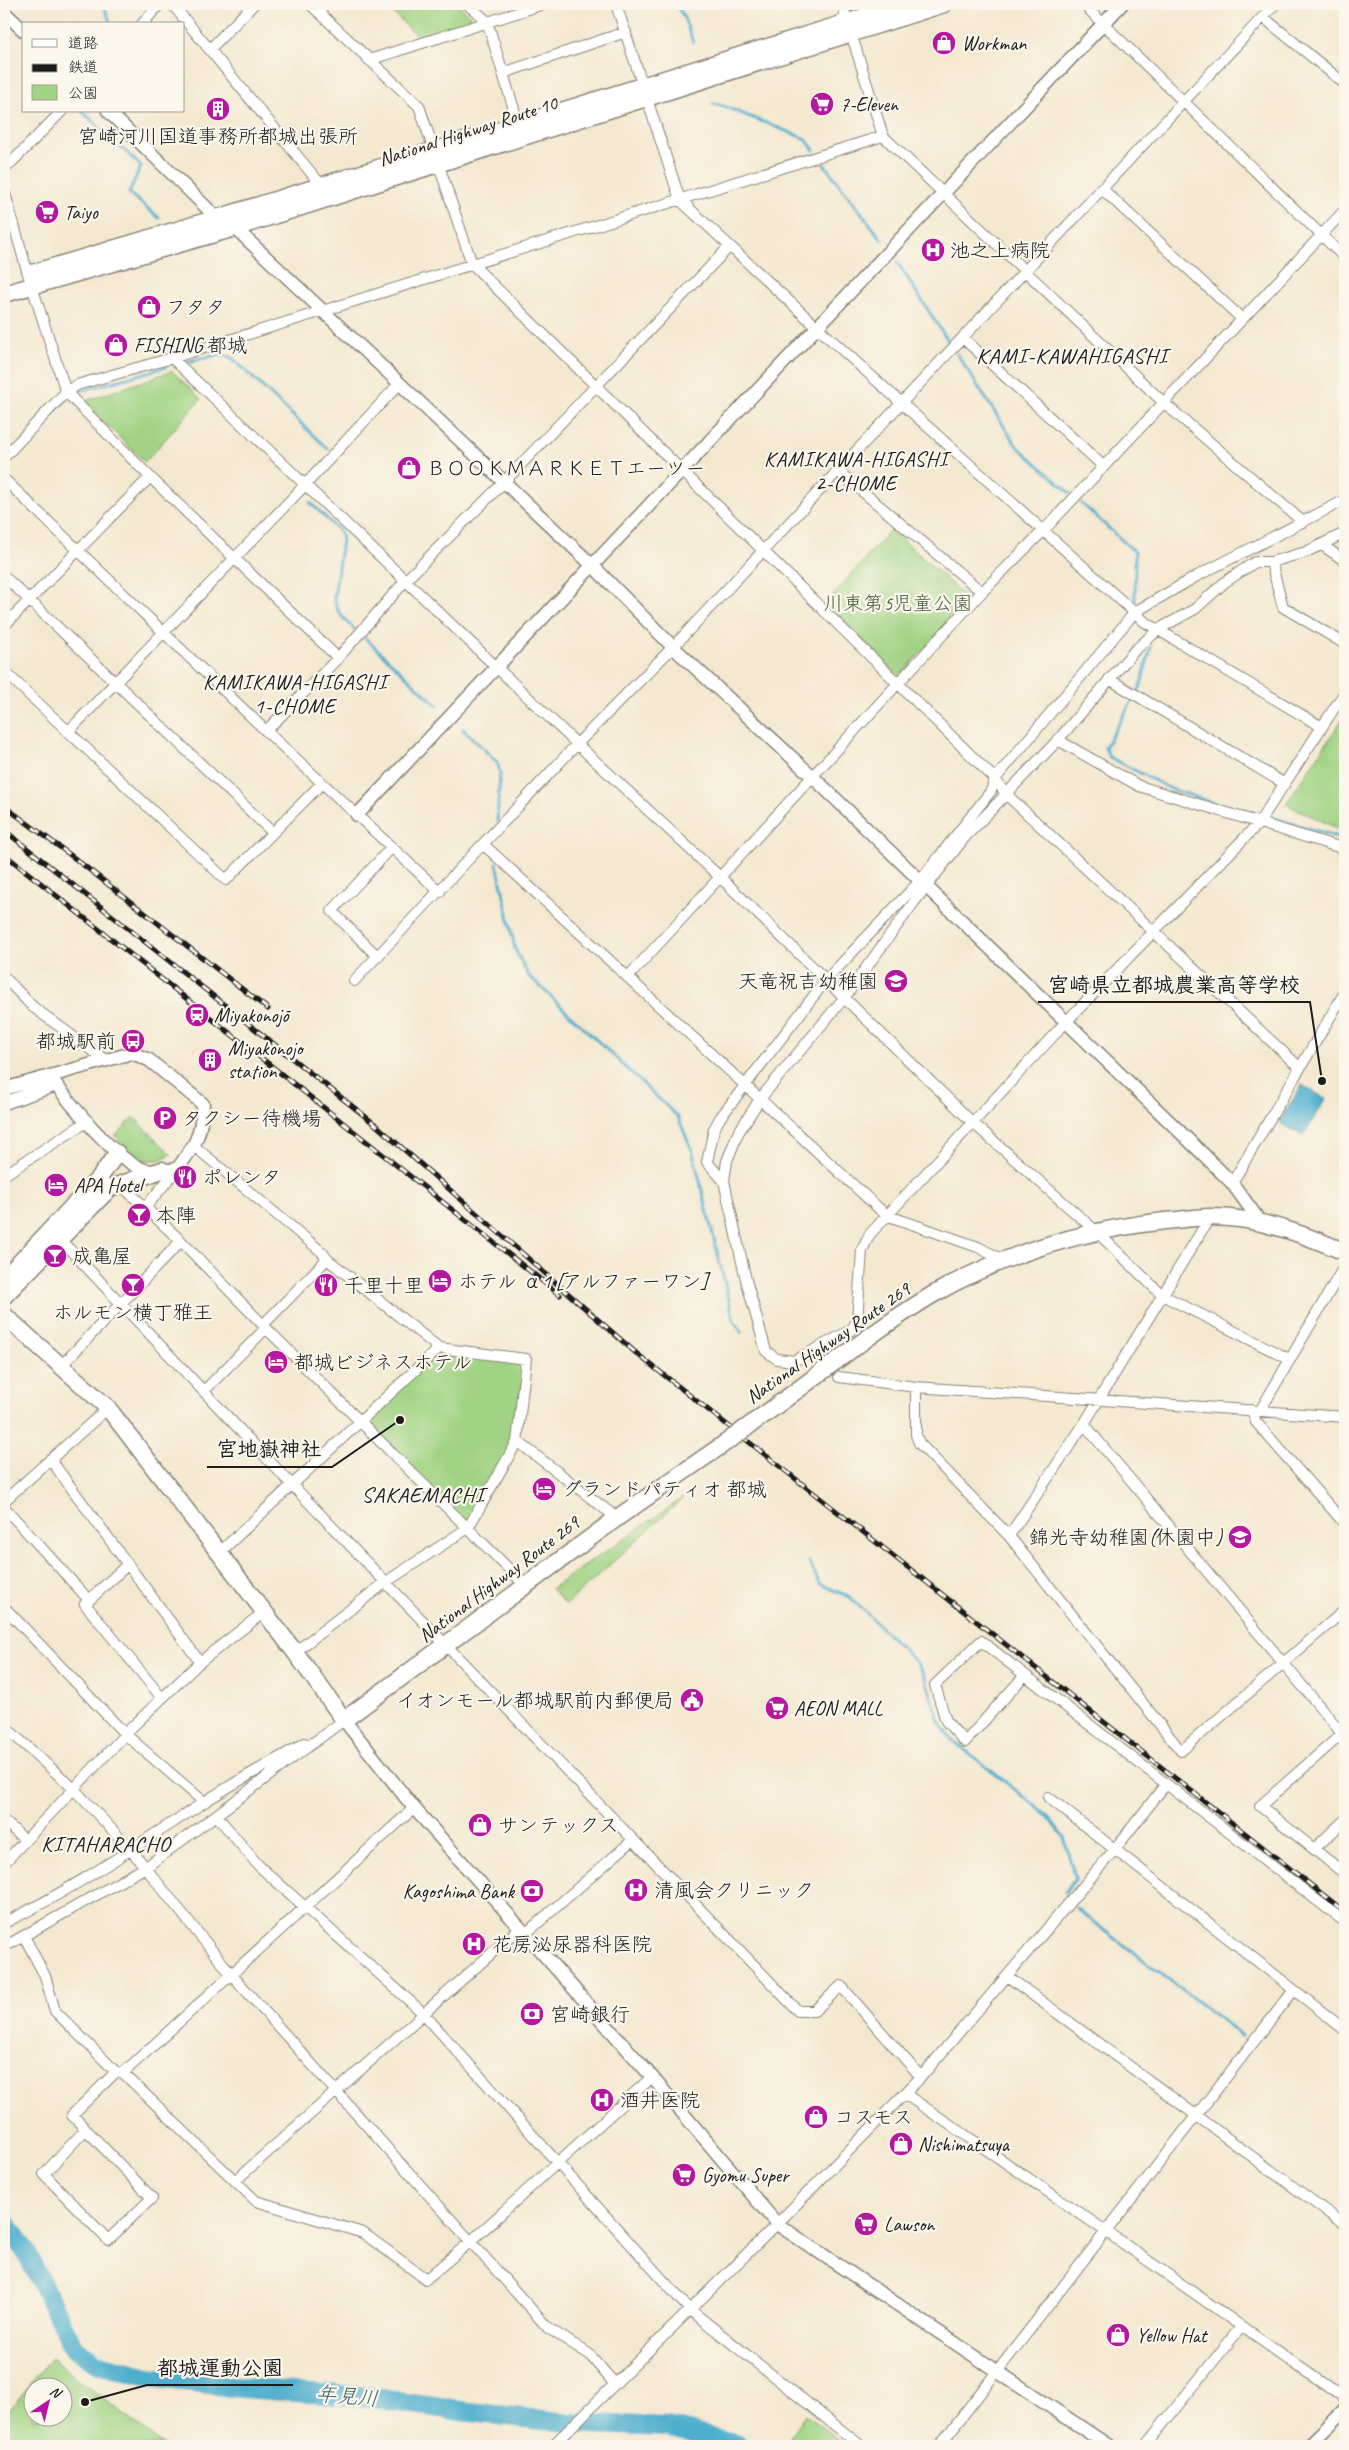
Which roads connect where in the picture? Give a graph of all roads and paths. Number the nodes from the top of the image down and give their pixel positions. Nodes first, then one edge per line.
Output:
1 (160, 4) edge
2 (172, 4) edge
3 (254, 4) edge
4 (310, 4) edge
5 (467, 4) edge
6 (544, 4) edge
7 (616, 4) edge
8 (842, 4) edge
9 (906, 4) edge
10 (944, 4) edge
11 (1083, 4) edge
12 (1122, 4) edge
13 (1275, 4) edge
14 (4, 12) edge
15 (1263, 16) junction
16 (487, 21) junction
17 (144, 22) edge
18 (1104, 24) junction
19 (22, 28) edge
20 (849, 28) junction
21 (626, 32) junction
22 (210, 49) junction
23 (369, 60) junction
24 (503, 72) junction
25 (1345, 84) edge
26 (644, 92) junction
27 (1184, 101) junction
28 (61, 112) edge
29 (109, 112) edge
30 (520, 130) junction
31 (883, 136) junction
32 (436, 157) junction
33 (4, 170) edge
34 (322, 186) junction
35 (1101, 188) junction
36 (4, 190) edge
37 (943, 193) junction
38 (680, 200) junction
39 (1345, 210) edge
40 (217, 218) junction
41 (235, 228) junction
42 (1322, 235) junction
43 (730, 246) junction
44 (1345, 258) edge
45 (472, 264) junction
46 (1024, 270) junction
47 (29, 279) junction
48 (4, 282) edge
49 (4, 294) edge
50 (322, 311) junction
51 (1241, 318) junction
52 (818, 328) junction
53 (963, 338) junction
54 (172, 358) junction
55 (399, 384) junction
56 (596, 386) junction
57 (66, 392) junction
58 (901, 403) junction
59 (1164, 403) junction
60 (4, 457) edge
61 (1103, 466) junction
62 (838, 471) junction
63 (681, 472) junction
64 (150, 477) junction
65 (4, 479) edge
66 (504, 482) junction
67 (306, 485) junction
68 (1345, 500) edge
69 (1303, 522) junction
70 (1044, 530) junction
71 (1345, 533) edge
72 (1322, 545) junction
73 (762, 551) junction
74 (78, 552) junction
75 (235, 558) junction
76 (1345, 561) edge
77 (1271, 562) junction
78 (592, 565) junction
79 (4, 576) edge
80 (405, 581) junction
81 (982, 592) junction
82 (30, 601) junction
83 (1135, 612) junction
84 (4, 626) edge
85 (1159, 630) junction
86 (164, 633) junction
87 (1345, 644) edge
88 (673, 647) junction
89 (338, 658) junction
90 (496, 668) junction
91 (4, 671) edge
92 (1109, 679) junction
93 (117, 682) junction
94 (898, 685) junction
95 (1345, 692) edge
96 (1322, 727) junction
97 (266, 731) junction
98 (68, 732) junction
99 (1058, 740) junction
100 (577, 744) junction
101 (813, 777) junction
102 (995, 779) junction
103 (322, 783) junction
104 (1285, 784) junction
105 (1007, 795) junction
106 (357, 815) junction
107 (1258, 824) junction
108 (272, 832) junction
109 (483, 844) junction
110 (392, 847) junction
111 (1345, 849) edge
112 (721, 878) junction
113 (922, 885) junction
114 (440, 892) junction
115 (1154, 930) junction
116 (378, 957) junction
117 (4, 977) edge
118 (628, 977) junction
119 (826, 980) junction
120 (354, 982) dead end
121 (1345, 992) edge
122 (844, 998) junction
123 (1065, 1023) junction
124 (104, 1060) junction
125 (1299, 1067) junction
126 (53, 1081) junction
127 (743, 1085) junction
128 (5, 1087) edge
129 (760, 1099) junction
130 (4, 1103) edge
131 (88, 1121) junction
132 (972, 1122) junction
133 (194, 1146) junction
134 (116, 1153) junction
135 (170, 1170) junction
136 (4, 1175) edge
137 (724, 1181) junction
138 (1232, 1183) junction
139 (121, 1185) junction
140 (144, 1208) junction
141 (886, 1215) junction
142 (1210, 1217) junction
143 (1262, 1223) junction
144 (1098, 1233) junction
145 (60, 1239) junction
146 (181, 1242) junction
147 (1345, 1252) edge
148 (327, 1259) junction
149 (1003, 1260) junction
150 (1345, 1265) edge
151 (4, 1279) edge
152 (1162, 1295) junction
153 (4, 1296) edge
154 (122, 1305) junction
155 (4, 1315) edge
156 (264, 1327) junction
157 (439, 1348) junction
158 (1288, 1359) junction
159 (61, 1366) junction
160 (839, 1377) tunnel mouth
161 (916, 1387) junction
162 (204, 1391) junction
163 (1098, 1400) junction
164 (108, 1408) junction
165 (1256, 1411) junction
166 (1345, 1416) edge
167 (360, 1421) junction
168 (1084, 1424) junction
169 (517, 1441) junction
170 (50, 1460) junction
171 (292, 1485) junction
172 (4, 1501) edge
173 (4, 1508) edge
174 (617, 1518) junction
175 (1345, 1524) edge
176 (468, 1528) junction
177 (1009, 1536) junction
178 (219, 1553) junction
179 (128, 1564) junction
180 (386, 1582) junction
181 (526, 1586) junction
182 (89, 1600) junction
183 (4, 1607) edge
184 (1345, 1610) edge
185 (264, 1612) junction
186 (447, 1644) junction
187 (295, 1652) junction
188 (200, 1662) junction
189 (1283, 1664) junction
190 (1025, 1675) junction
191 (162, 1698) junction
192 (344, 1720) junction
193 (4, 1726) edge
194 (124, 1734) junction
195 (1344, 1735) edge
196 (1166, 1784) junction
197 (73, 1788) junction
198 (1048, 1797) dead end
199 (204, 1802) junction
200 (414, 1808) junction
201 (217, 1816) junction
202 (1345, 1820) edge
203 (4, 1821) edge
204 (25, 1840) junction
205 (633, 1840) junction
206 (1115, 1849) junction
207 (1314, 1849) junction
208 (132, 1850) junction
209 (4, 1863) edge
210 (146, 1866) junction
211 (1345, 1874) edge
212 (305, 1909) junction
213 (1345, 1922) edge
214 (4, 1923) edge
215 (522, 1932) junction
216 (24, 1936) junction
217 (4, 1947) edge
218 (231, 1974) junction
219 (1007, 1976) junction
220 (1294, 1990) junction
221 (423, 2013) junction
222 (1345, 2030) edge
223 (119, 2072) junction
224 (652, 2077) junction
225 (920, 2077) junction
226 (336, 2091) junction
227 (904, 2094) junction
228 (1197, 2116) junction
229 (86, 2129) junction
230 (558, 2161) junction
231 (235, 2181) junction
232 (777, 2224) junction
233 (1345, 2225) edge
234 (1107, 2232) junction
235 (470, 2242) junction
236 (688, 2309) junction
237 (1241, 2327) junction
238 (999, 2371) junction
239 (614, 2383) junction
240 (1345, 2399) edge
241 (1345, 2410) edge
242 (553, 2445) edge
243 (861, 2446) edge
244 (940, 2446) edge
245 (1109, 2446) edge
246 (1146, 2446) edge
247 (1308, 2446) edge

1 - 17 street
2 - 22 street
3 - 22 street
4 - 23 street
5 - 16 street
6 - 16 street
7 - 21 street
8 - 20 street
9 - 20 main road, National Highway Route 10
10 - 20 main road, National Highway Route 10
11 - 18 street
12 - 18 street
13 - 15 street
14 - 19 street
15 - 25 street
15 - 27 street
16 - 23 street
16 - 24 street
18 - 27 street
18 - 37 street
20 - 26 main road, National Highway Route 10
20 - 31 street
21 - 24 street
21 - 26 street
22 - 34 street
23 - 32 street
24 - 30 street
26 - 30 main road, National Highway Route 10
26 - 38 street
27 - 35 street
27 - 42 street
28 - 33 street
29 - 40 street
30 - 32 main road, National Highway Route 10
31 - 37 street
31 - 38 street
32 - 34 main road, National Highway Route 10
32 - 41 main road, National Highway Route 10
32 - 45 street
34 - 40 main road, National Highway Route 10
35 - 46 street
35 - 51 street
36 - 47 street
37 - 46 street
37 - 52 street
38 - 43 street
38 - 45 street
39 - 42 street
40 - 41 street
40 - 47 main road, National Highway Route 10
41 - 47 main road, National Highway Route 10
41 - 50 street
42 - 44 street
42 - 51 street
43 - 52 street
43 - 56 street
45 - 50 street
45 - 56 street
46 - 53 street
46 - 59 street
47 - 48 main road, National Highway Route 10
47 - 49 main road, National Highway Route 10
47 - 57 street
50 - 54 street
50 - 55 street
51 - 59 street
52 - 58 street
52 - 63 street
53 - 58 street
53 - 61 street
54 - 57 street
54 - 67 street
55 - 66 street
55 - 67 street
56 - 63 street
56 - 66 street
57 - 60 street
57 - 64 street
58 - 62 street
58 - 70 street
59 - 61 street
59 - 69 street
61 - 70 street
62 - 73 street
62 - 81 street
63 - 73 street
63 - 78 street
64 - 74 street
64 - 75 street
65 - 74 street
66 - 78 street
66 - 80 street
67 - 75 street
67 - 80 street
68 - 69 street
69 - 83 street
70 - 81 street
70 - 83 street
71 - 72 street
72 - 76 street
72 - 77 street
73 - 88 street
73 - 94 street
74 - 82 street
74 - 86 street
75 - 86 street
75 - 89 street
77 - 85 street
77 - 87 street
78 - 88 street
78 - 90 street
79 - 82 street
80 - 89 street
80 - 90 street
81 - 94 street
82 - 84 street
82 - 93 street
83 - 85 street
83 - 102 street
85 - 92 street
85 - 96 street
86 - 93 street
86 - 97 street
88 - 100 street
88 - 101 street
89 - 97 street
90 - 100 street
90 - 106 street
91 - 98 street
92 - 99 street
92 - 104 street
93 - 98 street
93 - 108 street
94 - 101 street
94 - 102 street
95 - 96 street
96 - 104 street
97 - 103 street
98 - 108 street
99 - 105 street
99 - 107 street
100 - 109 street
100 - 112 street
101 - 112 street
101 - 113 street
102 - 105 street
102 - 113 street
103 - 106 street
103 - 108 street
104 - 107 street
105 - 113 street
105 - 115 street
106 - 110 street
107 - 111 street
107 - 115 street
109 - 114 street
109 - 118 street
110 - 114 street
110 - 116 street
112 - 118 street
112 - 119 street
113 - 119 street
113 - 122 street
113 - 123 street
114 - 116 street
115 - 123 street
115 - 125 street
116 - 120 street
117 - 124 street
118 - 127 street
119 - 122 street
119 - 127 street
121 - 125 street
122 - 129 street
122 - 132 street
123 - 132 street
123 - 138 street
124 - 126 street
124 - 133 street
125 - 138 street
126 - 128 street
126 - 130 street
126 - 131 street
127 - 129 street
127 - 137 street
129 - 137 street
129 - 141 street
131 - 134 street
131 - 136 street
132 - 141 street
132 - 144 street
133 - 135 street
133 - 148 street
134 - 135 street
134 - 151 main road
135 - 139 main road
135 - 140 street
137 - 141 street
138 - 143 street
139 - 140 street
139 - 145 main road
140 - 146 street
141 - 149 street
142 - 143 main road, National Highway Route 269
142 - 144 main road, National Highway Route 269
142 - 152 street
143 - 147 main road, National Highway Route 269
144 - 149 main road, National Highway Route 269
144 - 152 street
145 - 153 main road
145 - 154 street
146 - 154 street
146 - 156 street
148 - 156 street
148 - 157 street
149 - 174 main road, National Highway Route 269, bridge
150 - 158 street
152 - 158 street
152 - 163 street
154 - 159 street
154 - 162 street
155 - 159 main road
156 - 162 street
156 - 167 street
157 - 167 street
157 - 169 street
158 - 165 street
159 - 164 main road
160 - 161 street
161 - 163 street
161 - 177 street
162 - 171 street
163 - 165 street
163 - 168 street
164 - 170 street
164 - 178 main road
165 - 166 street
165 - 175 street
167 - 171 street
167 - 176 street
168 - 177 street
168 - 189 street
169 - 174 street
169 - 176 street
170 - 172 street
170 - 179 street
171 - 178 street
171 - 180 street
173 - 182 street
174 - 181 main road, National Highway Route 269
176 - 180 street
176 - 181 street
177 - 189 street
178 - 185 main road
179 - 182 street
179 - 188 street
180 - 186 street
180 - 187 street
181 - 186 main road, National Highway Route 269
182 - 191 street
183 - 194 street
184 - 189 street
185 - 187 main road
185 - 188 street
186 - 192 main road, National Highway Route 269
186 - 205 street
187 - 192 main road
188 - 191 street
189 - 195 street
190 - 190 street
190 - 196 street
191 - 194 street
192 - 199 street
192 - 200 street
192 - 201 street
193 - 197 street
194 - 197 street
194 - 199 street
195 - 207 street
196 - 206 street
196 - 213 street
197 - 204 street
197 - 208 street
198 - 206 street
199 - 208 street
200 - 212 street
200 - 215 street
201 - 210 street
201 - 212 street
202 - 207 street
203 - 204 street
204 - 209 street
205 - 215 street
205 - 225 street
206 - 219 street
206 - 220 street
207 - 211 street
208 - 210 street
208 - 214 street
210 - 216 street
210 - 218 street
212 - 218 street
212 - 221 street
215 - 221 street
215 - 224 street
216 - 217 street
216 - 223 street
218 - 223 street
218 - 226 street
219 - 225 street
219 - 228 street
220 - 222 street
220 - 228 street
221 - 226 street
221 - 230 street
223 - 229 street
223 - 231 street
224 - 230 street
224 - 232 street
225 - 227 street
226 - 231 street
226 - 235 street
227 - 232 street
227 - 234 street
228 - 233 street
228 - 234 street
229 - 229 street
230 - 235 street
230 - 236 street
231 - 235 street
232 - 236 street
232 - 238 street
234 - 237 street
234 - 238 street
235 - 239 street
236 - 239 street
236 - 243 street
237 - 240 street
237 - 246 street
238 - 244 street
238 - 245 street
239 - 242 street
241 - 247 street

